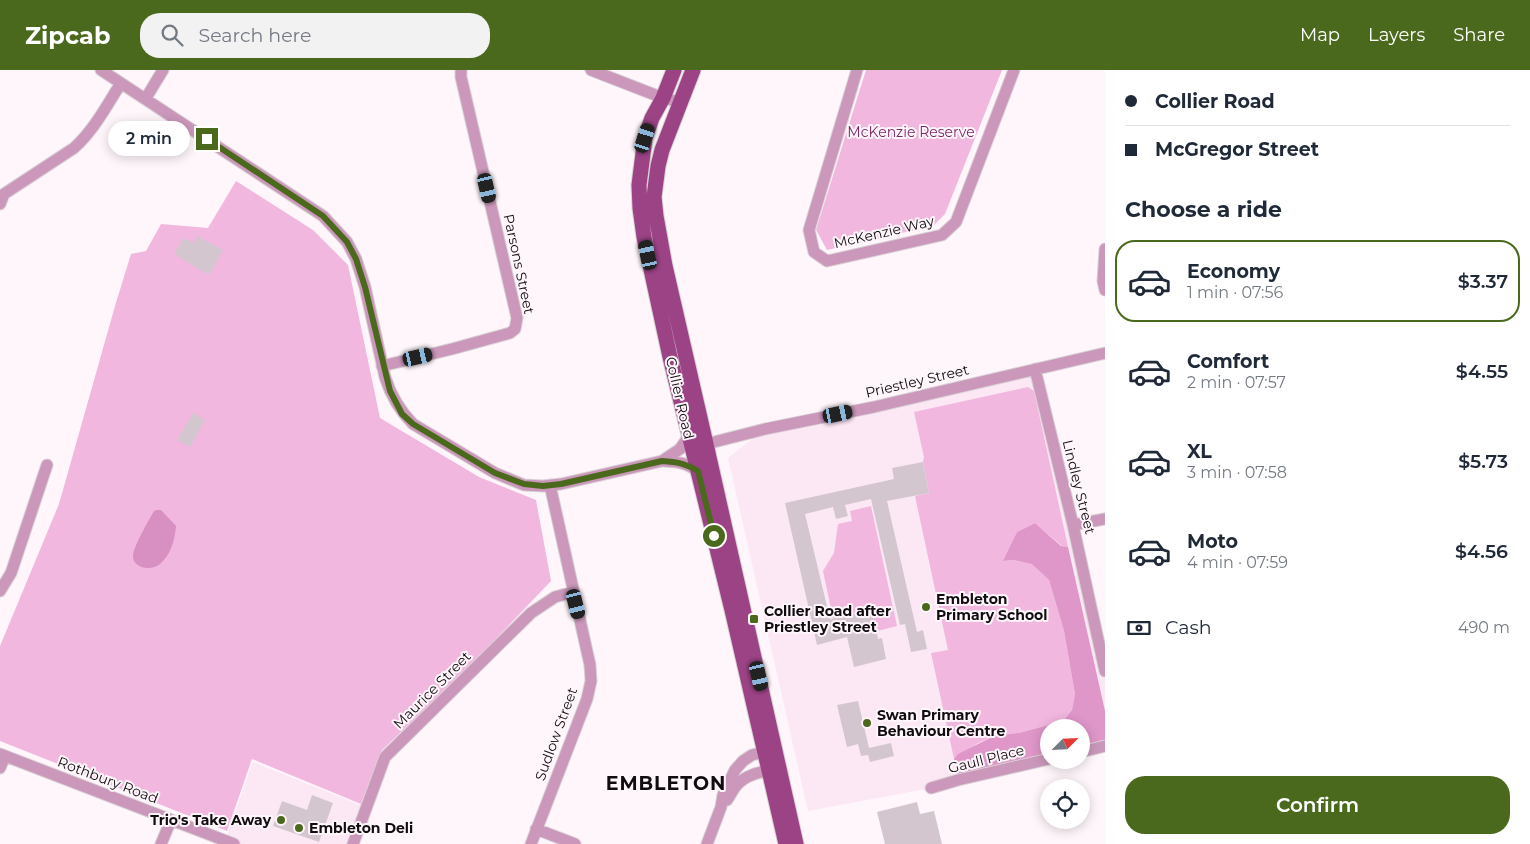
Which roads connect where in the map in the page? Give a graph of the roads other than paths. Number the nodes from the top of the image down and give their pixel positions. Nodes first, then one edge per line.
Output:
1 (102, 70) edge
2 (163, 70) edge
3 (462, 70) edge
4 (591, 70) edge
5 (674, 70) edge
6 (692, 70) edge
7 (857, 70) edge
8 (1014, 70) edge
9 (121, 83) junction
10 (146, 98) junction
11 (663, 98) junction
12 (680, 102) junction
13 (1, 197) edge
14 (1105, 249) edge
15 (1105, 290) edge
16 (1105, 353) edge
17 (382, 366) junction
18 (1034, 369) junction
19 (689, 436) junction
20 (706, 444) junction
21 (662, 461) junction
22 (47, 465) dead end
23 (698, 471) junction
24 (550, 485) junction
25 (1105, 519) edge
26 (1073, 525) junction
27 (0, 591) edge
28 (573, 592) junction
29 (1105, 671) edge
30 (1105, 746) edge
31 (1090, 750) edge
32 (770, 751) junction
33 (2, 755) edge
34 (1040, 761) edge
35 (0, 768) edge
36 (774, 769) junction
37 (931, 788) dead end
38 (721, 807) junction
39 (171, 820) junction
40 (536, 829) junction
41 (162, 844) edge
42 (234, 844) edge
43 (353, 844) edge
44 (531, 844) edge
45 (575, 844) edge
46 (707, 844) edge
47 (786, 844) edge
48 (796, 844) edge

1 - 9 street
2 - 10 street
3 - 17 street, Parsons Street
4 - 11 street
5 - 11 main road, Collier Road
6 - 12 main road, Collier Road
7 - 8 street, McKenzie Way
9 - 10 street
9 - 13 street
10 - 17 street
11 - 12 street
11 - 19 main road, Collier Road
12 - 20 main road, Collier Road
14 - 15 street
16 - 18 street, Priestley Street
17 - 24 street
18 - 20 street, Priestley Street
18 - 26 street, Lindley Street
19 - 21 street
19 - 23 main road, Collier Road
20 - 32 main road, Collier Road
21 - 23 street
21 - 24 street
22 - 27 street
23 - 32 main road, Collier Road
24 - 28 street, Sudlow Street
25 - 26 street
26 - 29 street, Lindley Street
28 - 40 street, Sudlow Street
28 - 43 street, Maurice Street
30 - 31 street
32 - 36 main road, Collier Road
32 - 38 street
33 - 35 street
33 - 39 street, Rothbury Road
34 - 37 street, Gaull Place
36 - 38 street
36 - 47 main road, Collier Road
36 - 48 main road, Collier Road
38 - 46 street
39 - 41 street
39 - 42 street, Rothbury Road
40 - 44 street, Sudlow Street
40 - 45 street

